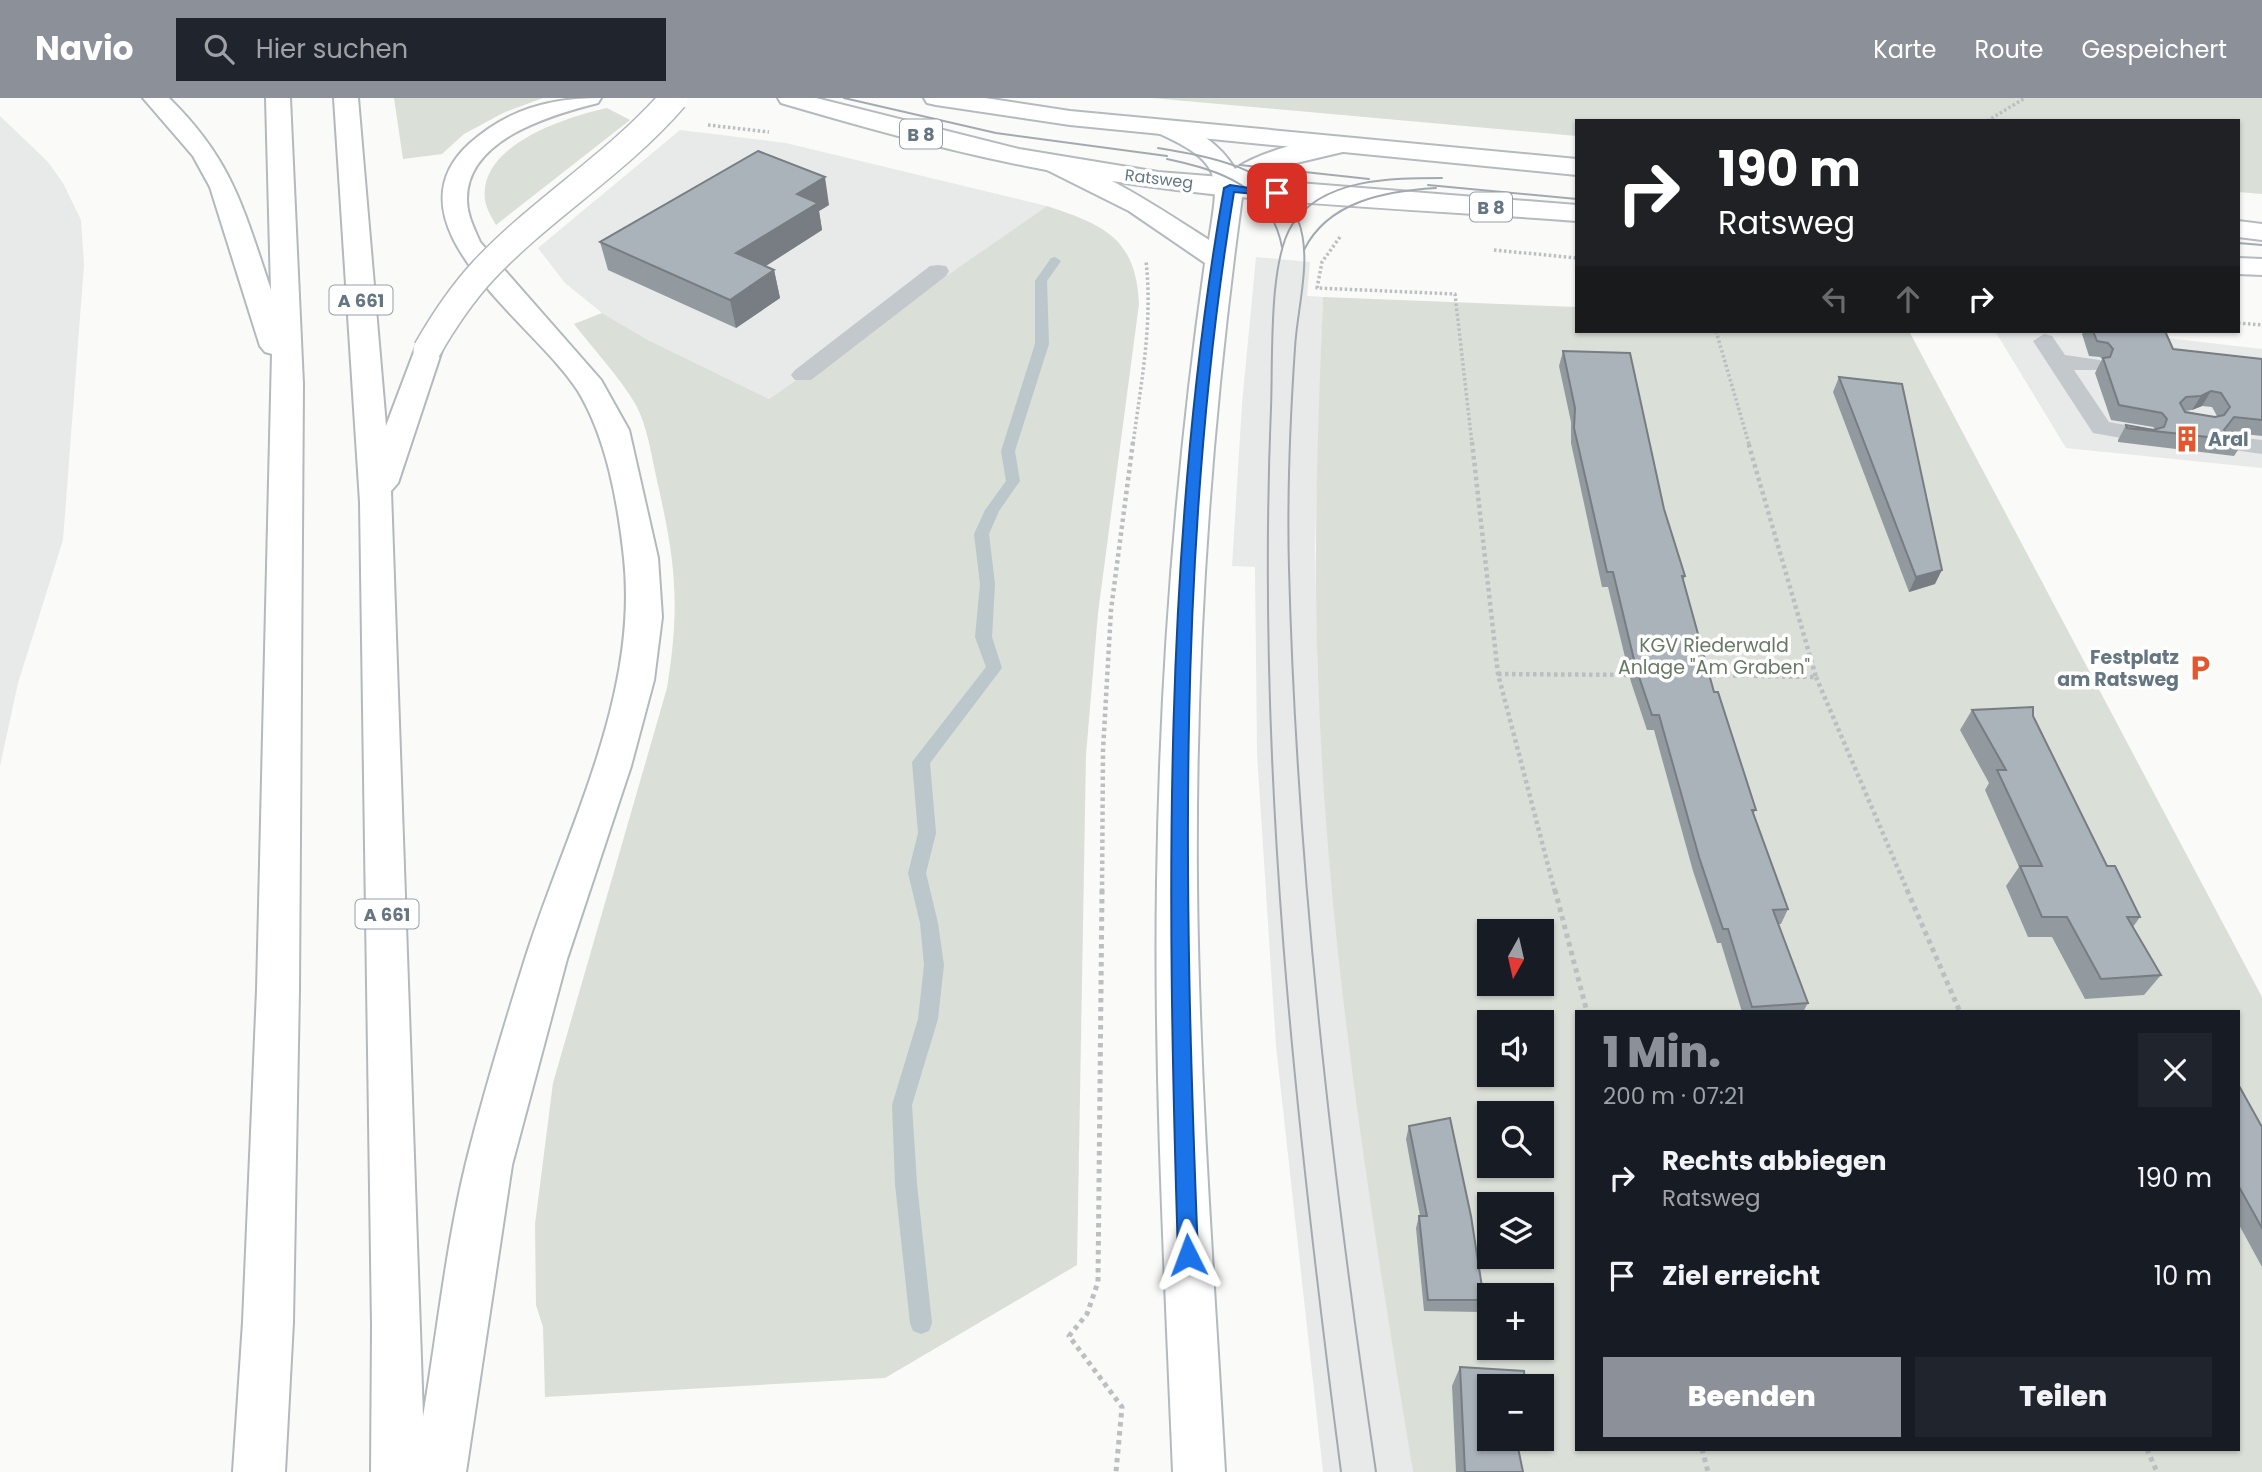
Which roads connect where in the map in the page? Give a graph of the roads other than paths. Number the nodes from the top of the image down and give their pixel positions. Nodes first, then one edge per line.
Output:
1 (155, 98) edge
2 (278, 98) edge
3 (346, 98) edge
4 (589, 98) edge
5 (674, 98) edge
6 (790, 98) edge
7 (936, 98) edge
8 (1167, 128) junction
9 (1342, 145) junction
10 (1054, 164) junction
11 (1575, 167) edge
12 (1230, 188) junction
13 (1575, 214) edge
14 (2240, 229) edge
15 (2262, 232) edge
16 (1217, 258) junction
17 (2240, 265) edge
18 (2262, 267) edge
19 (938, 271) dead end
20 (2044, 341) dead end
21 (2057, 360) junction
22 (2092, 365) dead end
23 (803, 375) dead end
24 (288, 384) junction
25 (2144, 435) edge
26 (2229, 443) edge
27 (2262, 447) edge
28 (376, 502) junction
29 (259, 1472) edge
30 (397, 1472) edge
31 (440, 1472) edge
32 (1199, 1472) edge

1 - 24 main road
2 - 24 main road
3 - 28 main road, A 661
4 - 31 main road
5 - 28 main road, bridge
6 - 10 main road, Ratsweg / B 8
7 - 8 main road, B 8
8 - 9 main road, B 8
8 - 12 main road
9 - 11 main road, B 8
9 - 12 main road
10 - 12 main road, Ratsweg / B 8
10 - 16 main road
12 - 13 main road, Ratsweg / B 8
12 - 16 main road
14 - 15 main road
16 - 32 main road
17 - 18 main road
19 - 23 lane
20 - 21 lane
21 - 22 lane
21 - 25 lane
24 - 29 main road
26 - 27 lane
28 - 30 main road, A 661

